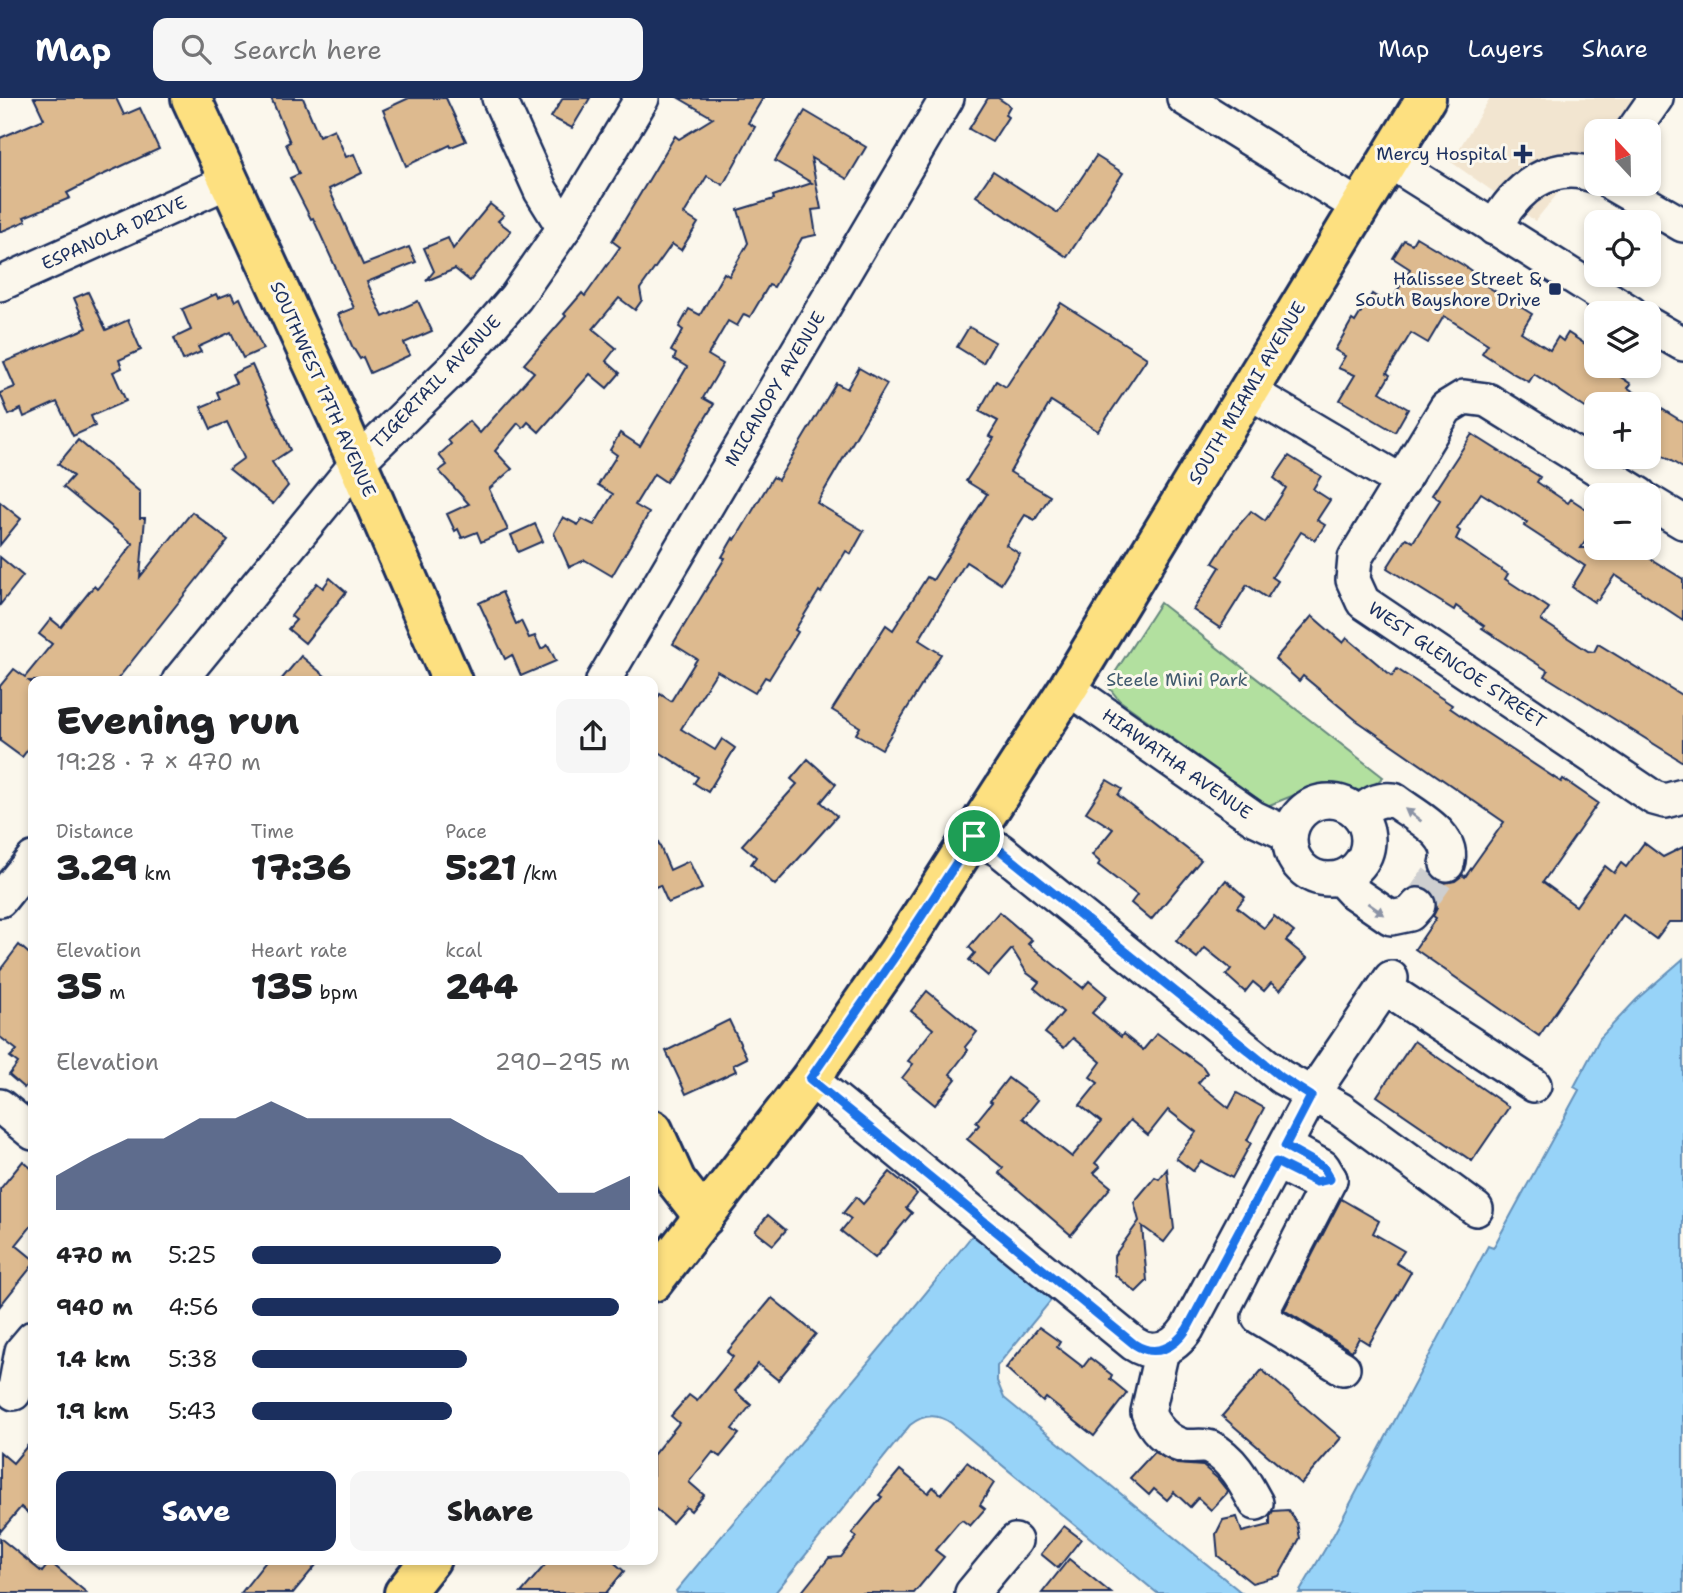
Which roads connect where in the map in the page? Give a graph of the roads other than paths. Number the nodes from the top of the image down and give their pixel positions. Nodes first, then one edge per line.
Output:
1 (191, 98) edge
2 (499, 98) edge
3 (642, 98) edge
4 (947, 98) edge
5 (1184, 98) edge
6 (1426, 98) edge
7 (1656, 98) edge
8 (1641, 119) edge
9 (1389, 161) junction
10 (1584, 172) edge
11 (229, 181) junction
12 (1640, 196) edge
13 (1362, 208) junction
14 (1678, 212) edge
15 (564, 228) junction
16 (1494, 228) junction
17 (0, 284) edge
18 (1612, 301) edge
19 (1661, 331) edge
20 (1683, 344) edge
21 (1248, 391) junction
22 (358, 462) junction
23 (1402, 482) junction
24 (1621, 483) edge
25 (1661, 508) edge
26 (1683, 522) edge
27 (183, 676) edge
28 (450, 676) edge
29 (606, 676) edge
30 (1068, 688) junction
31 (1674, 799) edge
32 (1359, 815) junction
33 (1290, 835) junction
34 (974, 836) junction
35 (1447, 864) dead end
36 (28, 865) edge
37 (1340, 878) junction
38 (0, 900) edge
39 (1418, 905) tunnel mouth
40 (810, 1079) junction
41 (1534, 1086) dead end
42 (1311, 1096) junction
43 (0, 1106) edge
44 (28, 1129) edge
45 (658, 1141) edge
46 (1280, 1154) junction
47 (1476, 1209) dead end
48 (704, 1217) junction
49 (658, 1276) edge
50 (28, 1344) edge
51 (1162, 1350) junction
52 (1343, 1368) dead end
53 (14, 1393) dead end
54 (1256, 1503) dead end
55 (1015, 1541) dead end
56 (426, 1565) edge
57 (404, 1593) edge
58 (972, 1593) edge

1 - 11 main road, SOUTHWEST 17TH AVENUE
2 - 15 street
3 - 15 street, TIGERTAIL AVENUE
4 - 29 street, MICANOPY AVENUE
5 - 13 street
6 - 9 main road, SOUTH MIAMI AVENUE
7 - 8 street
9 - 13 main road, SOUTH MIAMI AVENUE
9 - 16 street
10 - 16 street
11 - 17 street, ESPANOLA DRIVE
11 - 22 main road, SOUTHWEST 17TH AVENUE
12 - 14 street
13 - 21 main road, SOUTH MIAMI AVENUE
15 - 22 street, TIGERTAIL AVENUE
16 - 18 street
19 - 20 street
21 - 23 street
21 - 30 main road, SOUTH MIAMI AVENUE
22 - 27 street, TIGERTAIL AVENUE
22 - 28 main road, SOUTHWEST 17TH AVENUE
23 - 24 street, WEST GLENCOE STREET
23 - 31 street, WEST GLENCOE STREET
25 - 26 street
30 - 33 street, HIAWATHA AVENUE
30 - 34 main road, SOUTH MIAMI AVENUE
32 - 33 street
35 -> 32 street
32 - 37 street
33 - 37 street
34 - 40 main road, SOUTH MIAMI AVENUE
34 - 42 street
36 - 38 street
37 -> 39 street
40 - 48 main road, SOUTH MIAMI AVENUE
40 - 51 street
41 - 42 street
42 - 46 street
42 - 47 street
43 - 44 street
45 - 48 main road
46 - 51 street
46 - 52 street
48 - 49 main road, SOUTH MIAMI AVENUE
50 - 53 street
51 - 54 street
55 - 58 street
56 - 57 main road

